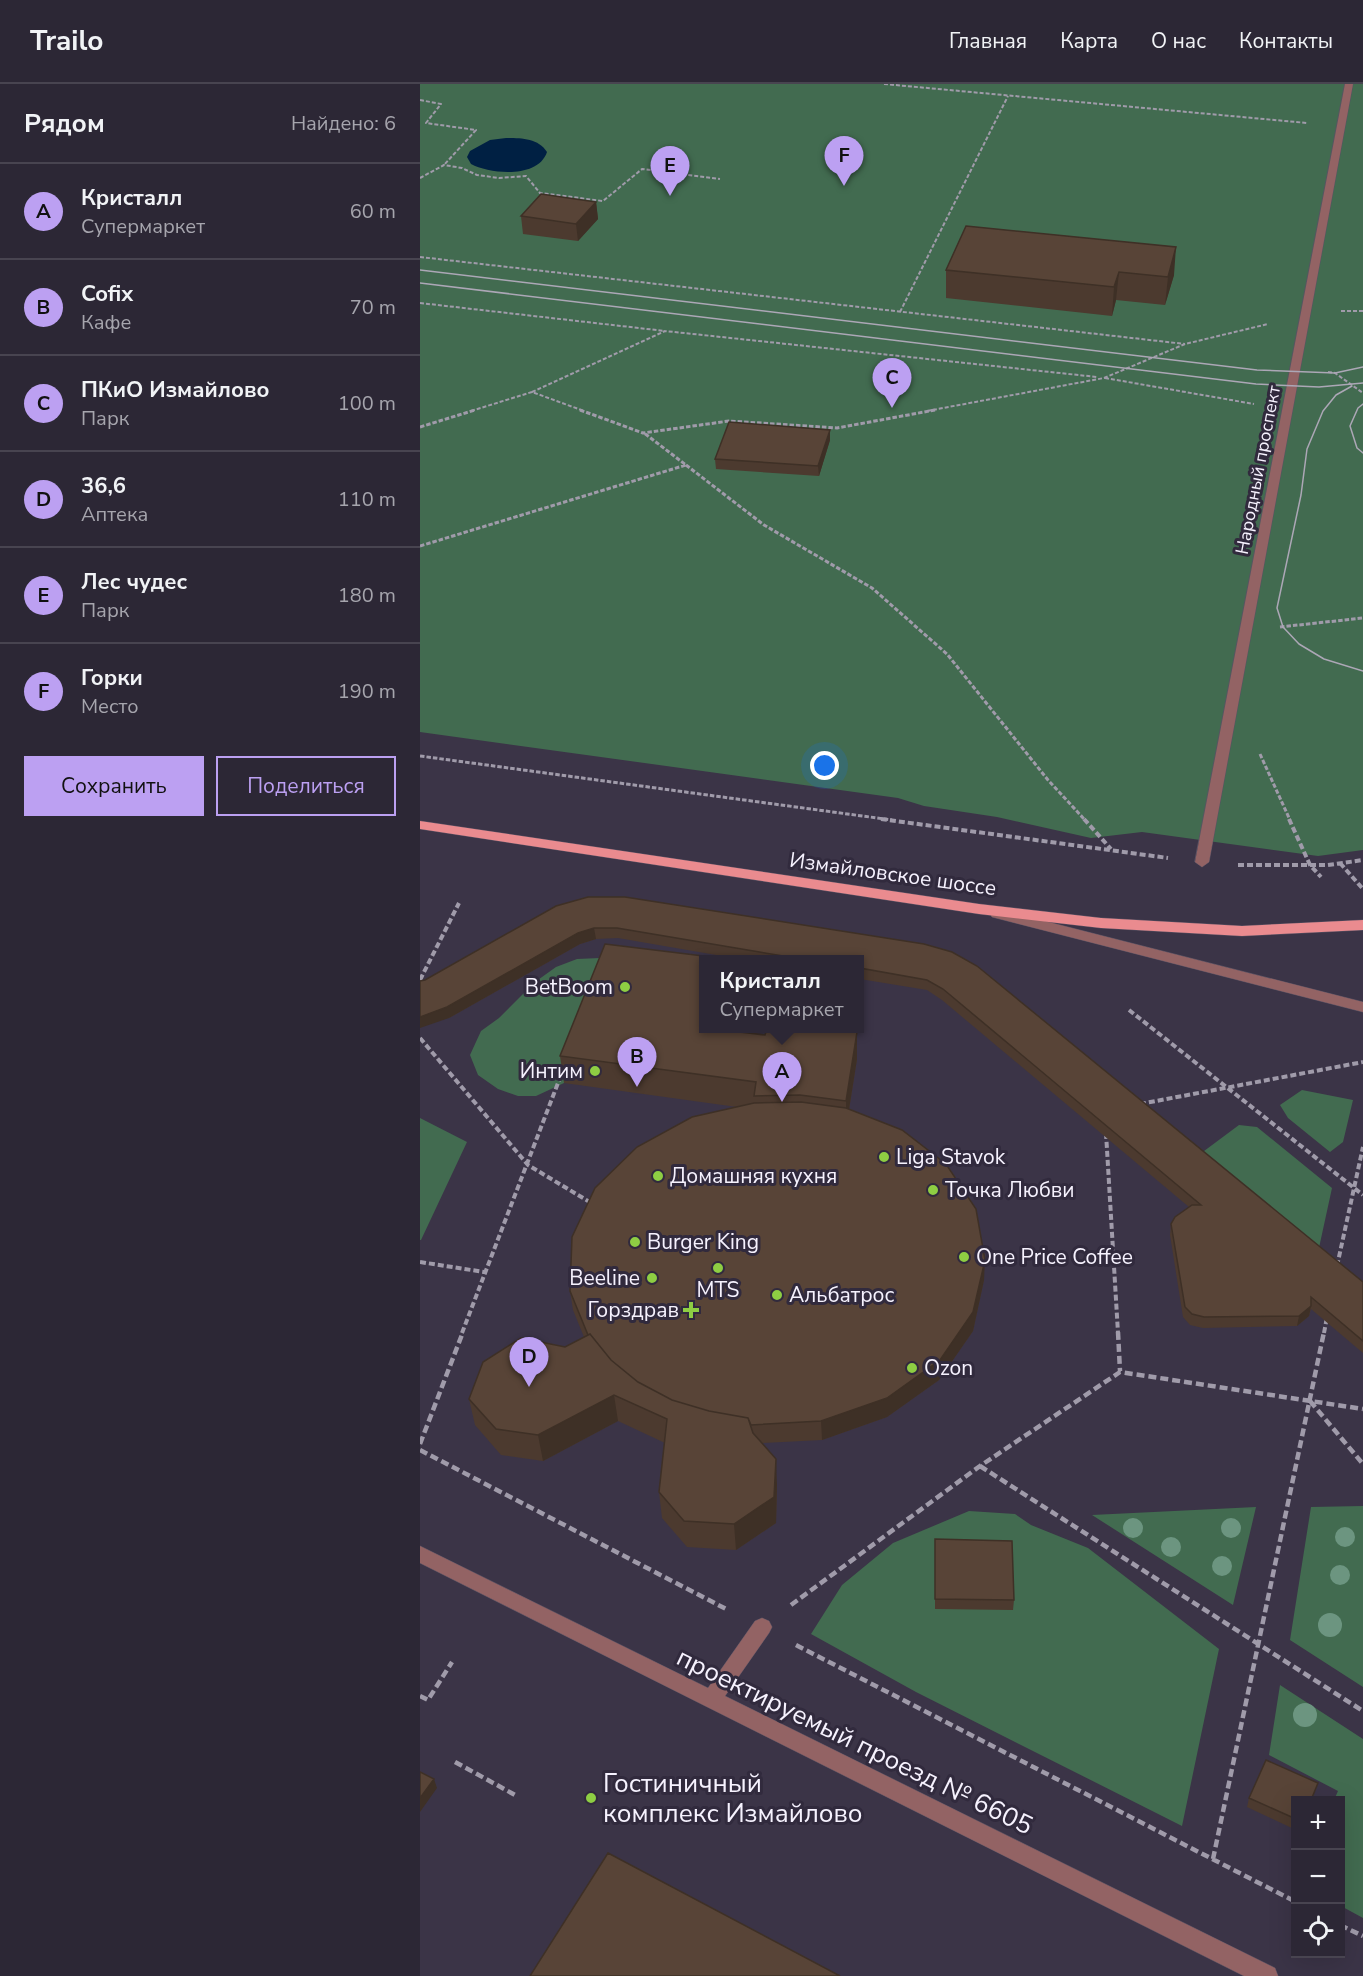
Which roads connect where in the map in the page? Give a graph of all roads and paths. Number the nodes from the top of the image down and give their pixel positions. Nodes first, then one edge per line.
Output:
1 (884, 84) edge
2 (1349, 84) edge
3 (1008, 96) junction
4 (420, 100) edge
5 (1341, 127) junction
6 (444, 165) junction
7 (420, 178) edge
8 (720, 179) dead end
9 (420, 257) edge
10 (420, 303) edge
11 (900, 312) junction
12 (1270, 324) dead end
13 (665, 331) junction
14 (1185, 344) junction
15 (1104, 378) junction
16 (532, 392) junction
17 (1287, 410) junction
18 (420, 427) edge
19 (643, 433) junction
20 (686, 465) junction
21 (420, 546) edge
22 (1363, 618) edge
23 (1246, 630) junction
24 (1233, 696) junction
25 (420, 756) edge
26 (420, 825) edge
27 (1111, 849) junction
28 (1363, 860) edge
29 (1202, 862) junction
30 (1340, 863) junction
31 (1310, 864) junction
32 (1321, 877) dead end
33 (1363, 889) edge
34 (459, 903) dead end
35 (979, 909) junction
36 (1363, 925) edge
37 (420, 980) edge
38 (1363, 1007) edge
39 (1129, 1010) dead end
40 (420, 1038) edge
41 (1363, 1062) edge
42 (565, 1066) edge
43 (1227, 1088) junction
44 (1138, 1104) edge
45 (1106, 1122) edge
46 (1363, 1147) edge
47 (528, 1165) junction
48 (1354, 1187) junction
49 (1363, 1195) edge
50 (598, 1207) edge
51 (420, 1262) edge
52 (484, 1272) junction
53 (1335, 1277) edge
54 (1328, 1310) edge
55 (1120, 1372) junction
56 (1309, 1400) junction
57 (1363, 1409) edge
58 (420, 1444) edge
59 (420, 1450) edge
60 (1363, 1464) edge
61 (980, 1466) junction
62 (420, 1554) edge
63 (762, 1627) junction
64 (1258, 1644) junction
65 (452, 1662) dead end
66 (420, 1696) edge
67 (711, 1700) junction
68 (1363, 1711) edge
69 (455, 1762) dead end
70 (517, 1796) dead end
71 (1213, 1859) junction
72 (1291, 1899) edge
73 (1345, 1927) edge
74 (1363, 1936) edge
75 (1267, 1976) edge

1 - 3 path
2 - 5 street, Народный проспект
3 - 5 path
3 - 11 path
4 - 6 path
5 - 17 street, Народный проспект
6 - 7 path
6 - 8 path
9 - 11 path
10 - 13 path
11 - 14 path
12 - 14 path
13 - 15 path
13 - 16 path
14 - 15 path
15 - 17 path
15 - 19 path
16 - 18 path
16 - 19 path
17 - 23 street, Народный проспект
19 - 20 path
20 - 21 path
20 - 27 path
22 - 23 path
23 - 24 street, Народный проспект
24 - 29 street, Народный проспект
24 - 31 path
25 - 27 path
26 - 35 main road, Измайловское шоссе
27 - 29 path
28 - 30 path
29 - 31 path
30 - 31 path
30 - 33 path
31 - 32 path
34 - 37 path
35 - 36 main road, Измайловское шоссе
35 - 38 street
39 - 43 path
40 - 47 path
41 - 43 path
42 - 47 path
43 - 44 path
43 - 48 path
45 - 55 path
46 - 48 path
47 - 50 path
47 - 52 path
48 - 49 path
48 - 53 path
51 - 52 path
52 - 58 path
54 - 56 path
55 - 56 path
55 - 61 path
56 - 57 path
56 - 60 path
56 - 64 path
59 - 63 path
61 - 63 path
61 - 64 path
62 - 67 street, проектируемый проезд № 6605
63 - 67 street
63 - 71 path
64 - 68 path
64 - 71 path
65 - 66 path
67 - 75 street, проектируемый проезд № 6605
69 - 70 path
71 - 72 path
73 - 74 path

